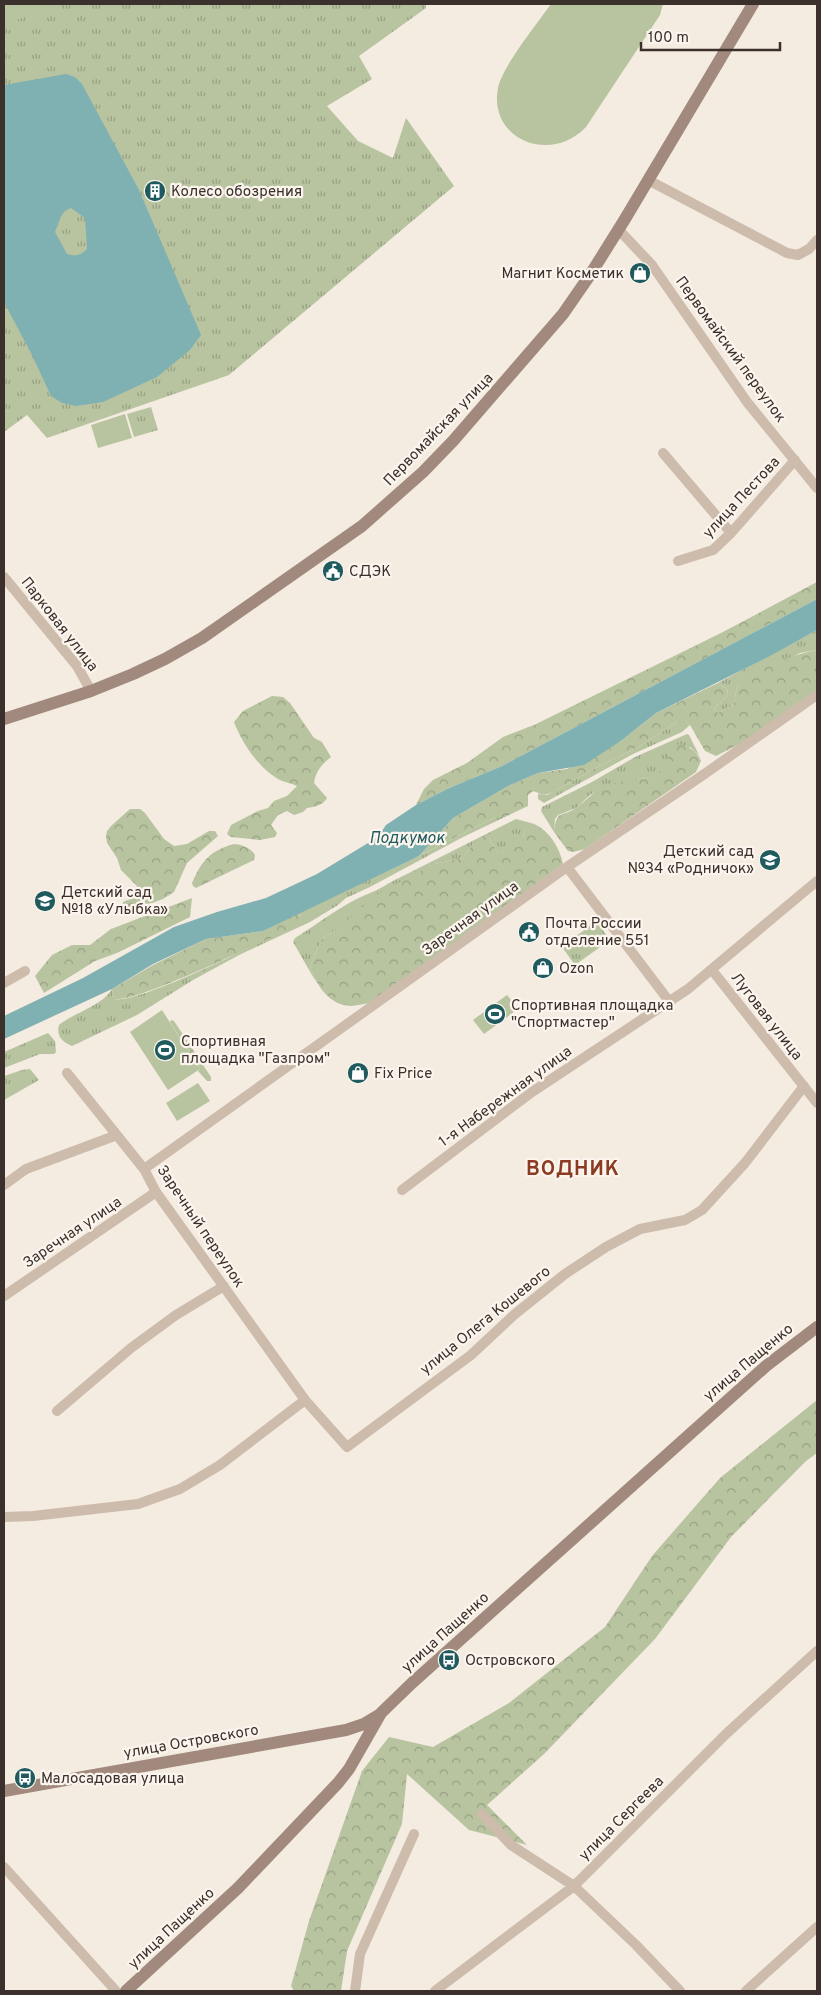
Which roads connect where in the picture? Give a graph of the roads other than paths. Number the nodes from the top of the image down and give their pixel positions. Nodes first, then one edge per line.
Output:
1 (753, 4) edge
2 (648, 180) junction
3 (618, 229) junction
4 (817, 240) edge
5 (663, 453) dead end
6 (796, 460) junction
7 (817, 488) edge
8 (731, 533) junction
9 (678, 561) dead end
10 (4, 577) edge
11 (91, 691) junction
12 (817, 695) edge
13 (4, 719) edge
14 (567, 867) junction
15 (817, 881) edge
16 (712, 970) junction
17 (25, 971) dead end
18 (4, 983) edge
19 (669, 1001) junction
20 (67, 1072) dead end
21 (804, 1086) junction
22 (817, 1103) edge
23 (117, 1135) junction
24 (144, 1169) junction
25 (4, 1185) edge
26 (402, 1190) dead end
27 (156, 1192) junction
28 (224, 1286) junction
29 (4, 1296) edge
30 (817, 1327) edge
31 (305, 1400) junction
32 (56, 1411) dead end
33 (4, 1517) edge
34 (817, 1651) edge
35 (381, 1713) junction
36 (4, 1790) edge
37 (482, 1814) dead end
38 (414, 1834) dead end
39 (4, 1867) edge
40 (574, 1886) junction
41 (817, 1926) edge
42 (116, 1991) edge
43 (126, 1991) edge
44 (355, 1991) edge
45 (435, 1991) edge
46 (680, 1991) edge
47 (746, 1991) edge

1 - 2 street, Первомайская улица
2 - 3 street, Первомайская улица
2 - 4 street
3 - 6 street, Первомайский переулок
3 - 11 street, Первомайская улица
5 - 8 street
6 - 7 street, Первомайский переулок
6 - 8 street, улица Пестова
8 - 9 street, улица Пестова
10 - 11 street, Парковая улица
11 - 13 street, Первомайская улица
12 - 14 street, Заречная улица
14 - 19 street
14 - 24 street, Заречная улица
15 - 16 street, 1-я Набережная улица
16 - 19 street, 1-я Набережная улица
16 - 21 street, Луговая улица
17 - 18 street
19 - 26 street, 1-я Набережная улица
20 - 23 street, Заречный переулок
21 - 22 street, Луговая улица
21 - 31 street, улица Олега Кошевого
23 - 24 street, Заречный переулок
23 - 25 street
24 - 27 street, Заречный переулок
27 - 28 street, Заречный переулок
27 - 29 street, Заречная улица
28 - 31 street, Заречный переулок
28 - 32 street
30 - 35 street, улица Пащенко
31 - 33 street
34 - 40 street, улица Сергеева
35 - 36 street, улица Островского
35 - 43 street, улица Пащенко
37 - 40 street
38 - 44 street
39 - 42 street
40 - 45 street, улица Сергеева
40 - 46 street
41 - 47 street

